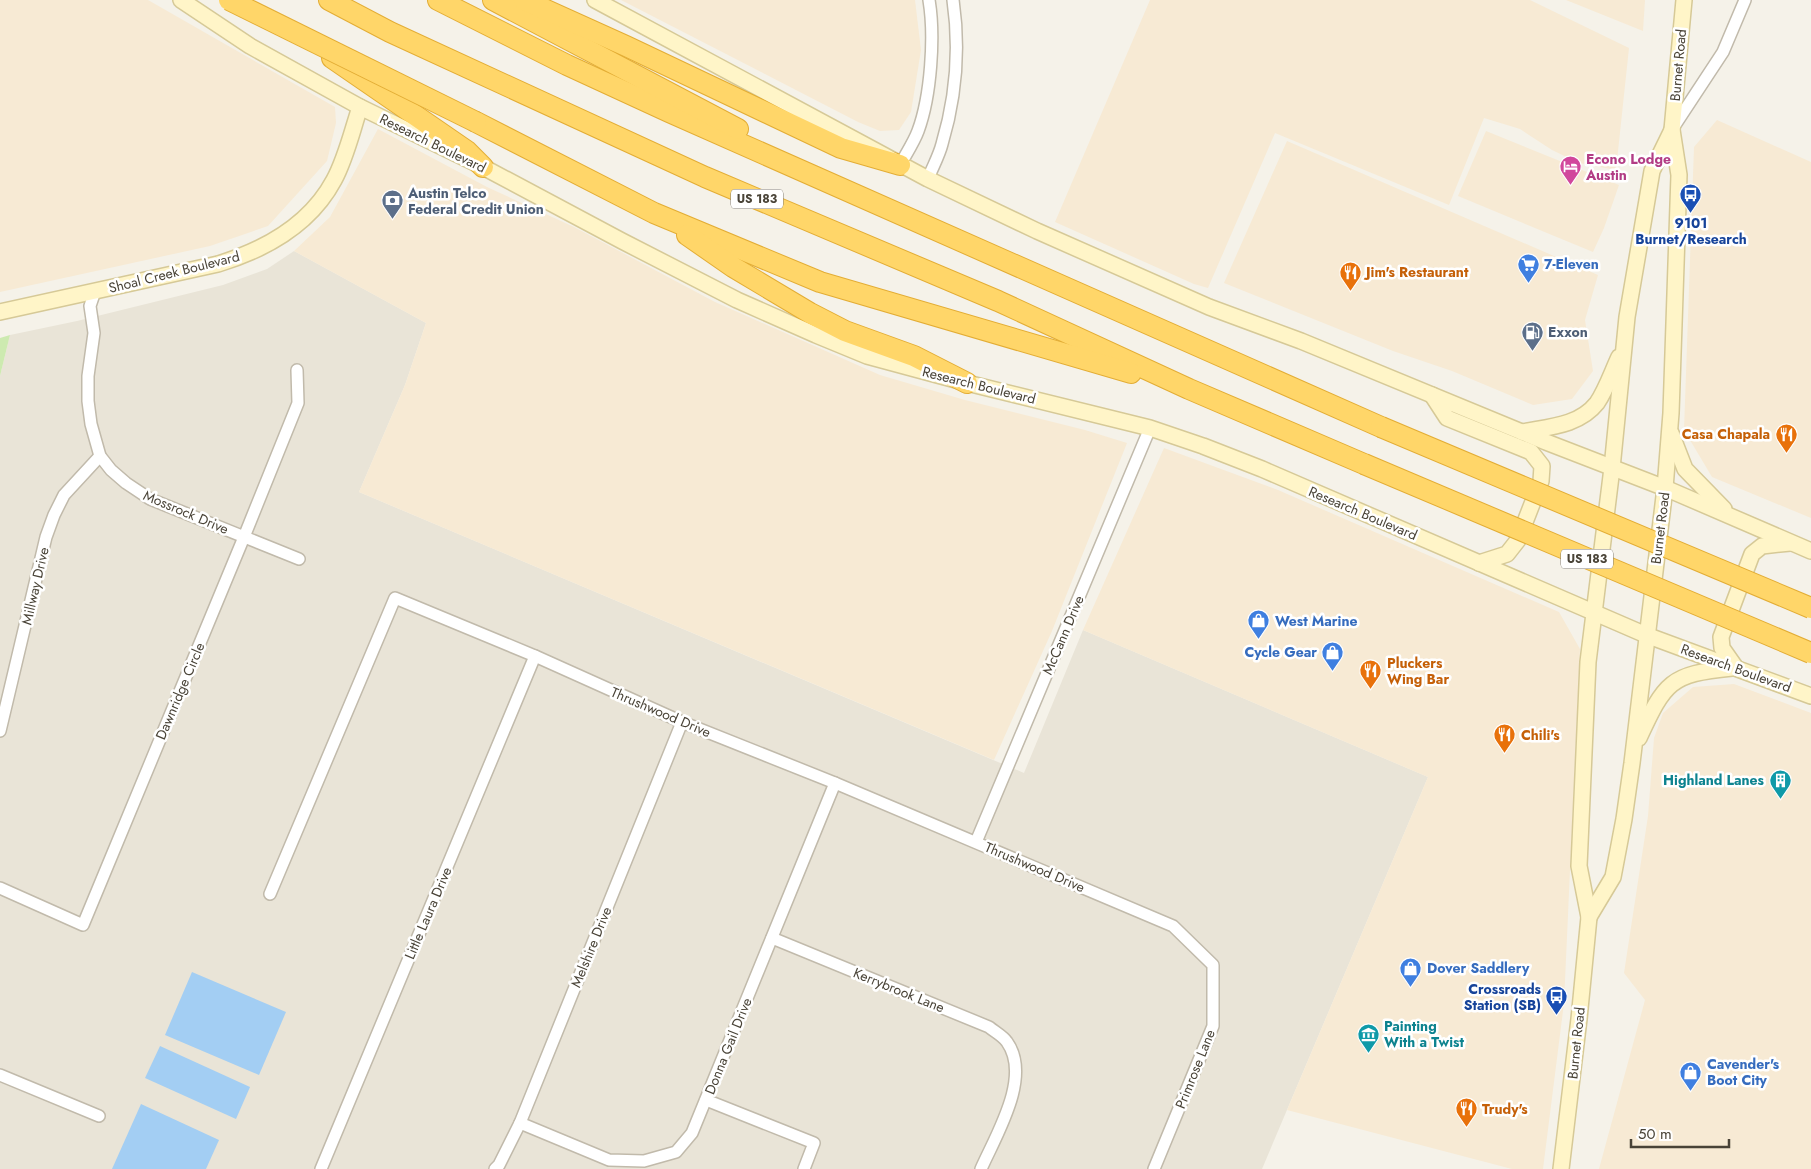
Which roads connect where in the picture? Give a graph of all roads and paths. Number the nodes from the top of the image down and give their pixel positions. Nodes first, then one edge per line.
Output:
1 (181, 0) edge
2 (229, 0) edge
3 (251, 0) edge
4 (329, 0) edge
5 (438, 0) edge
6 (493, 0) edge
7 (524, 0) edge
8 (929, 0) edge
9 (953, 0) edge
10 (1684, 0) edge
11 (1745, 0) edge
12 (600, 1) edge
13 (360, 107) junction
14 (1672, 130) junction
15 (900, 165) junction
16 (483, 167) junction
17 (928, 179) junction
18 (830, 182) junction
19 (654, 213) junction
20 (95, 291) junction
21 (0, 312) edge
22 (1624, 347) junction
23 (297, 370) dead end
24 (967, 383) junction
25 (1189, 389) junction
26 (1432, 396) junction
27 (1150, 428) junction
28 (1670, 429) junction
29 (1522, 432) junction
30 (100, 456) junction
31 (1612, 468) junction
32 (1665, 488) junction
33 (1730, 515) junction
34 (244, 537) junction
35 (1791, 542) junction
36 (1811, 551) edge
37 (299, 559) dead end
38 (1479, 563) junction
39 (1811, 608) edge
40 (1594, 612) junction
41 (1646, 635) junction
42 (1811, 653) edge
43 (535, 656) junction
44 (1736, 668) junction
45 (1811, 696) edge
46 (682, 722) junction
47 (0, 731) edge
48 (1634, 750) junction
49 (835, 783) junction
50 (976, 842) junction
51 (0, 888) edge
52 (270, 894) dead end
53 (1589, 917) junction
54 (772, 938) junction
55 (1213, 965) joint
56 (0, 1075) edge
57 (706, 1100) junction
58 (99, 1116) dead end
59 (520, 1123) junction
60 (321, 1169) edge
61 (495, 1169) edge
62 (804, 1169) edge
63 (981, 1169) edge
64 (1154, 1169) edge
65 (1561, 1169) edge

1 - 13 main road, Research Boulevard
2 - 19 highway, bridge
3 - 16 highway
4 - 25 highway, US 183
5 - 18 highway
6 - 18 highway
7 - 15 highway
8 - 15 street
9 - 17 street
10 - 14 main road, Burnet Road
11 - 14 street
12 - 15 main road
13 - 16 main road, Research Boulevard
13 - 20 main road, Shoal Creek Boulevard
14 - 22 main road, Burnet Road
14 - 28 main road, Burnet Road
15 - 17 main road
16 - 24 main road, Research Boulevard
17 - 26 main road
18 - 39 highway, bridge
19 - 24 highway
19 - 25 highway
20 - 21 main road, Shoal Creek Boulevard
20 - 30 street, Mossrock Drive
22 - 29 main road
22 - 31 main road, Burnet Road
23 - 34 street, Dawnridge Circle
24 - 27 main road, Research Boulevard
25 - 42 highway, US 183, bridge
26 - 29 main road
26 - 38 main road
27 - 38 main road, Research Boulevard
27 - 50 street, McCann Drive
28 - 32 main road, Burnet Road
28 - 33 main road
29 - 31 main road
30 - 34 street, Mossrock Drive
30 - 47 street, Millway Drive
31 - 32 main road
31 - 40 main road, Burnet Road
32 - 33 main road
32 - 41 main road, Burnet Road
33 - 35 main road
34 - 37 street, Mossrock Drive
34 - 51 street, Dawnridge Circle
35 - 36 main road
35 - 44 main road
38 - 40 main road, Research Boulevard
40 - 41 main road, Research Boulevard
40 - 53 main road, Burnet Road
41 - 44 main road, Research Boulevard
41 - 48 main road, Burnet Road
43 - 46 street, Thrushwood Drive
43 - 52 street, Thrushwood Drive
43 - 60 street, Little Laura Drive
44 - 45 main road, Research Boulevard
44 - 48 main road
46 - 49 street, Thrushwood Drive
46 - 59 street, Melshire Drive
48 - 53 main road, Burnet Road
49 - 50 street, Thrushwood Drive
49 - 54 street, Donna Gail Drive
50 - 55 street, Thrushwood Drive
53 - 65 main road, Burnet Road
54 - 57 street, Donna Gail Drive
54 - 63 street, Kerrybrook Lane
55 - 64 street, Primrose Lane
56 - 58 street
57 - 59 street, Donna Gail Drive
57 - 62 street
59 - 61 street, Melshire Drive

